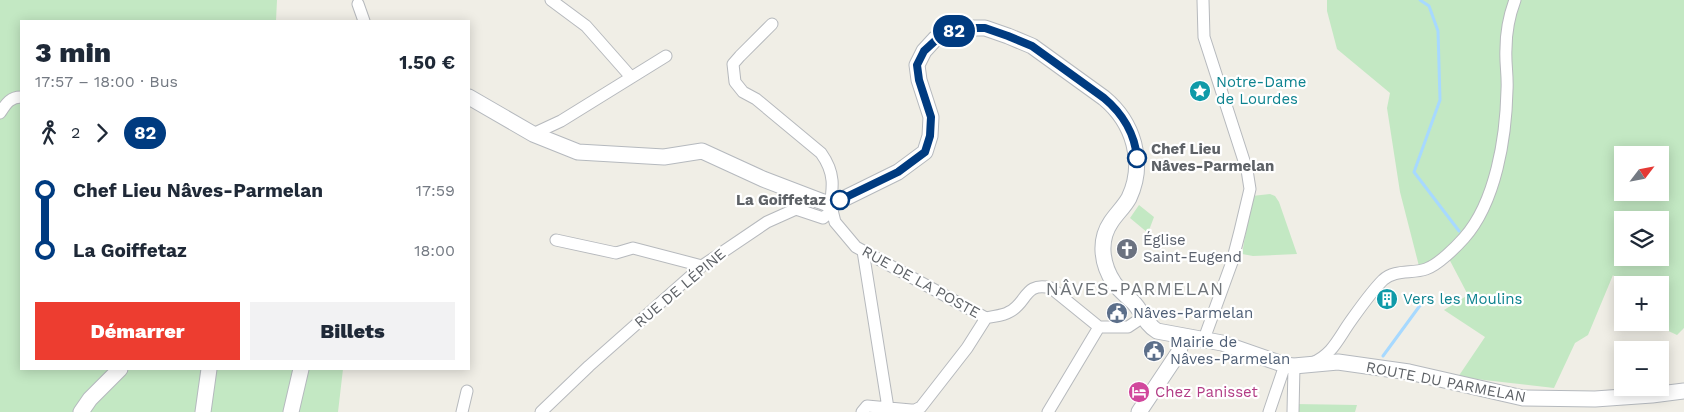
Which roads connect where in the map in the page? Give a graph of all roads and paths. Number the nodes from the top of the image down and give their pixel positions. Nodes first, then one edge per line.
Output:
1 (551, 0) edge
2 (1203, 0) edge
3 (1515, 0) edge
4 (358, 4) dead end
5 (364, 20) edge
6 (772, 24) dead end
7 (666, 56) dead end
8 (631, 77) junction
9 (20, 97) edge
10 (470, 98) edge
11 (0, 113) edge
12 (533, 134) junction
13 (830, 205) junction
14 (556, 240) dead end
15 (863, 251) junction
16 (702, 266) junction
17 (1143, 317) junction
18 (986, 318) junction
19 (1100, 327) junction
20 (1182, 336) junction
21 (1204, 339) junction
22 (1296, 365) junction
23 (119, 370) edge
24 (209, 370) edge
25 (301, 370) edge
26 (467, 391) dead end
27 (1684, 391) edge
28 (888, 408) junction
29 (926, 409) edge
30 (81, 412) edge
31 (203, 412) edge
32 (291, 412) edge
33 (462, 412) edge
34 (541, 412) edge
35 (862, 412) edge
36 (1048, 412) edge
37 (1139, 412) edge
38 (1269, 412) edge
39 (1294, 412) edge

1 - 8 street
2 - 21 street
3 - 22 street
4 - 5 street
6 - 13 street
7 - 8 street
8 - 12 street
9 - 11 street
10 - 12 main road
12 - 13 main road
13 - 15 street, RUE DE LA POSTE
13 - 16 street, RUE DE LÉPINE
13 - 17 main road, ROUTE DU PARMELAN
14 - 16 street
15 - 18 street, RUE DE LA POSTE
15 - 28 street
16 - 34 street, RUE DE LÉPINE
17 - 19 street
17 - 20 main road, ROUTE DU PARMELAN
18 - 19 street, RUE DE LA POSTE
18 - 29 street
19 - 36 street
20 - 21 main road, ROUTE DU PARMELAN
20 - 37 main road
21 - 22 main road, ROUTE DU PARMELAN
22 - 27 main road, ROUTE DU PARMELAN
22 - 38 street
22 - 39 street
23 - 30 main road
24 - 31 main road
25 - 32 main road
26 - 33 street
28 - 29 street
28 - 35 street

